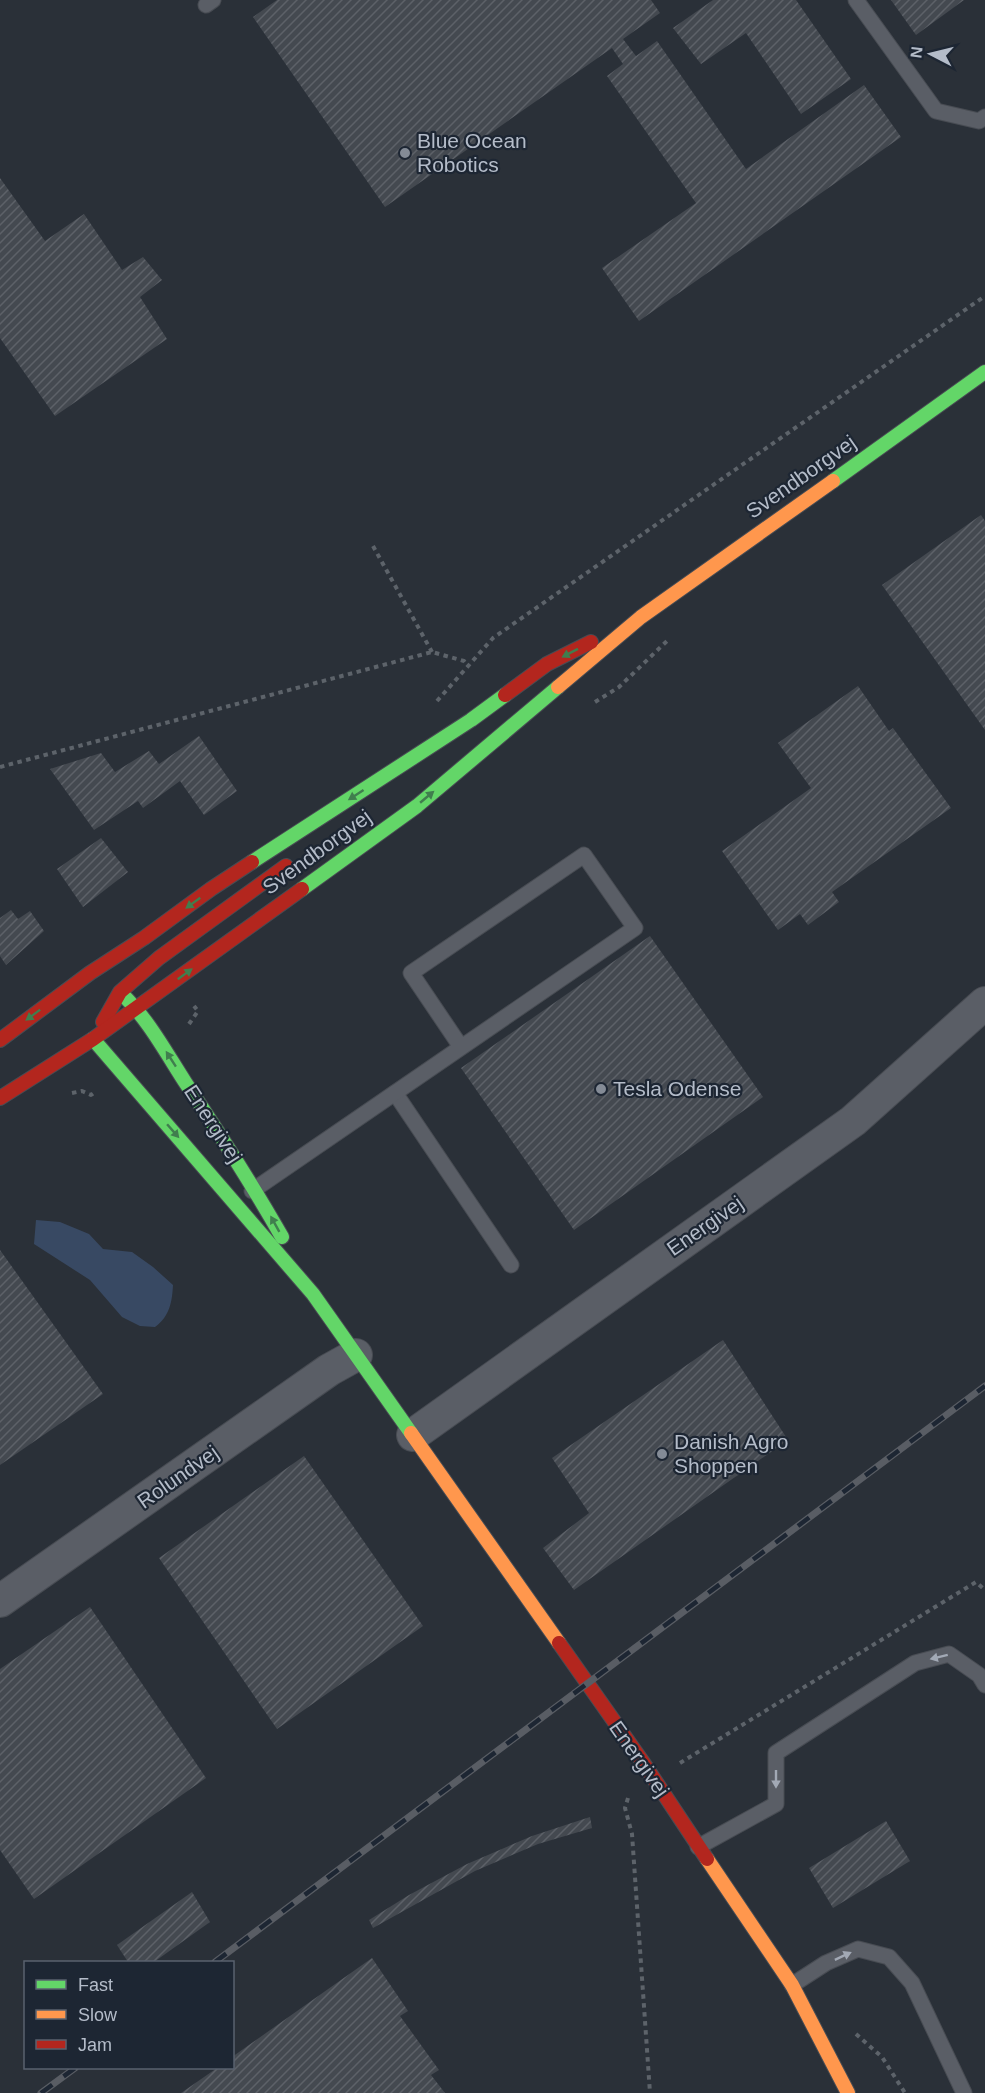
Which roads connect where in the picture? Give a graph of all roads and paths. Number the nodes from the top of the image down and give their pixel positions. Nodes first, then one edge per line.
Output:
1 (856, 0) edge
2 (985, 117) edge
3 (985, 296) edge
4 (985, 372) edge
5 (374, 546) dead end
6 (641, 617) junction
7 (432, 652) junction
8 (471, 720) junction
9 (0, 767) edge
10 (361, 807) dead end
11 (297, 858) dead end
12 (105, 983) junction
13 (985, 1003) edge
14 (137, 1007) junction
15 (93, 1039) junction
16 (0, 1040) edge
17 (461, 1047) junction
18 (395, 1093) junction
19 (0, 1098) edge
20 (255, 1188) junction
21 (234, 1203) junction
22 (511, 1265) dead end
23 (313, 1294) junction
24 (356, 1355) junction
25 (413, 1435) junction
26 (985, 1590) edge
27 (0, 1601) edge
28 (985, 1685) edge
29 (642, 1761) junction
30 (654, 1779) junction
31 (698, 1847) junction
32 (792, 1985) junction
33 (650, 2093) edge
34 (848, 2093) edge
35 (964, 2093) edge

1 - 2 lane
3 - 7 path
4 - 6 main road, Svendborgvej
5 - 7 path
6 -> 8 main road, Svendborgvej
14 -> 6 main road, Svendborgvej
7 - 9 path
8 - 10 main road
8 -> 12 main road, Svendborgvej
11 - 12 main road
12 - 14 main road, Energivej
12 - 15 main road
12 -> 16 main road, Svendborgvej
13 - 25 street, Energivej
14 - 15 main road, Svendborgvej
20 -> 14 main road, Energivej
15 - 19 main road, Svendborgvej
15 -> 21 main road, Energivej
17 - 17 lane
17 - 18 lane
18 - 20 lane
18 - 22 lane
20 - 21 lane
23 -> 20 main road, Energivej
21 - 23 main road, Energivej
23 - 24 main road, Energivej
24 - 25 main road, Energivej
24 - 27 street, Rolundvej
25 - 29 main road, Energivej
26 - 30 path
28 -> 31 lane
29 - 30 main road, Energivej
29 - 33 path
30 - 31 main road, Energivej
31 - 32 main road, Energivej
32 - 34 main road, Energivej
32 -> 35 lane

